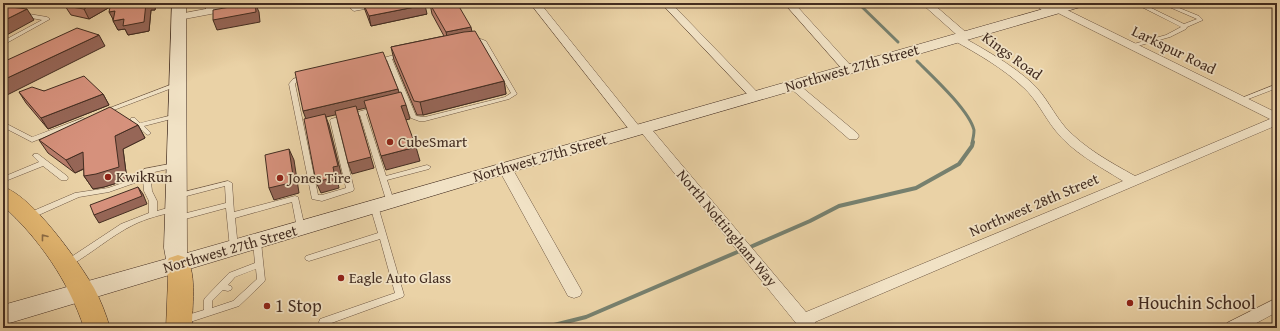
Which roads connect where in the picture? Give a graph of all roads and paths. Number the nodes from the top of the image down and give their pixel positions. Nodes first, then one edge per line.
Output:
1 (20, 3) edge
2 (36, 3) edge
3 (253, 3) edge
4 (352, 3) edge
5 (384, 3) edge
6 (535, 3) edge
7 (666, 3) edge
8 (789, 3) edge
9 (926, 3) edge
10 (1039, 3) edge
11 (1079, 3) edge
12 (1137, 3) edge
13 (1163, 3) edge
14 (182, 7) edge
15 (209, 7) edge
16 (1055, 10) junction
17 (18, 15) edge
18 (1184, 26) junction
19 (960, 37) junction
20 (466, 41) edge
21 (3, 43) edge
22 (1132, 46) junction
23 (404, 55) edge
24 (389, 58) junction
25 (374, 62) edge
26 (848, 69) junction
27 (314, 75) edge
28 (178, 84) junction
29 (793, 85) junction
30 (1277, 86) edge
31 (755, 96) junction
32 (1241, 100) junction
33 (407, 102) junction
34 (392, 105) edge
35 (385, 107) edge
36 (362, 113) junction
37 (98, 115) edge
38 (177, 116) junction
39 (90, 118) edge
40 (133, 120) edge
41 (1277, 120) edge
42 (3, 124) edge
43 (139, 125) junction
44 (640, 129) junction
45 (148, 133) dead end
46 (853, 136) dead end
47 (36, 156) dead end
48 (44, 163) junction
49 (176, 164) junction
50 (427, 167) dead end
51 (504, 168) junction
52 (146, 177) junction
53 (64, 178) dead end
54 (383, 179) junction
55 (3, 180) edge
56 (1134, 182) junction
57 (3, 194) edge
58 (230, 204) junction
59 (382, 204) junction
60 (175, 208) junction
61 (153, 215) junction
62 (231, 216) junction
63 (27, 217) junction
64 (301, 228) junction
65 (382, 235) junction
66 (257, 242) junction
67 (234, 248) junction
68 (309, 258) dead end
69 (178, 264) junction
70 (64, 265) junction
71 (259, 265) junction
72 (83, 292) junction
73 (574, 292) dead end
74 (1277, 304) edge
75 (208, 313) junction
76 (3, 315) edge
77 (323, 322) dead end
78 (807, 324) edge
79 (179, 325) edge
80 (97, 328) edge
81 (1234, 328) edge

1 - 2 lane
3 - 15 street
4 - 5 lane
6 - 44 street, North Nottingham Way
7 - 31 street
8 - 26 street
9 - 19 street, Kings Road
10 - 16 street, Larkspur Road
11 - 16 main road, Northwest 27th Street
12 - 18 lane
13 - 18 lane
14 - 15 street
14 - 28 main road
16 - 19 main road, Northwest 27th Street
16 - 22 street, Larkspur Road
17 - 21 lane
18 - 22 lane
19 - 26 main road, Northwest 27th Street
19 - 56 street, Kings Road
20 - 33 lane
22 - 32 street, Larkspur Road
23 - 24 lane
24 - 25 lane
24 - 33 lane
26 - 29 main road, Northwest 27th Street
27 - 36 lane
28 - 37 lane
28 - 38 main road
29 - 31 main road, Northwest 27th Street
29 - 46 street
30 - 32 lane
31 - 44 main road, Northwest 27th Street
32 - 41 street, Larkspur Road
33 - 34 lane
35 - 36 lane
36 - 54 lane
38 - 43 lane
38 - 49 main road
39 - 42 lane
40 - 43 lane
41 - 56 street, Northwest 28th Street
43 - 45 lane
44 - 51 main road, Northwest 27th Street
44 - 78 street, North Nottingham Way
47 - 48 lane
48 - 53 lane
48 - 55 lane
49 - 52 lane
49 - 60 main road
50 - 54 lane
51 - 59 main road, Northwest 27th Street
51 - 73 street
52 - 61 lane
52 - 63 lane
54 - 59 lane
56 - 78 street, Northwest 28th Street
57 - 63 main road
58 - 60 lane
58 - 60 lane
58 - 62 lane
59 - 64 main road, Northwest 27th Street
59 - 65 lane
60 - 61 lane
60 - 69 main road
61 - 70 lane
62 - 64 lane
62 - 67 lane
70 -> 63 main road
64 - 66 main road, Northwest 27th Street
65 - 68 lane
65 - 77 lane
66 - 67 main road, Northwest 27th Street
66 - 71 lane
67 - 69 main road, Northwest 27th Street
69 - 72 main road, Northwest 27th Street
69 - 79 main road
70 - 72 main road
71 - 75 lane
71 - 75 lane
72 - 76 main road, Northwest 27th Street
72 - 80 main road
74 - 81 street
75 - 79 lane

